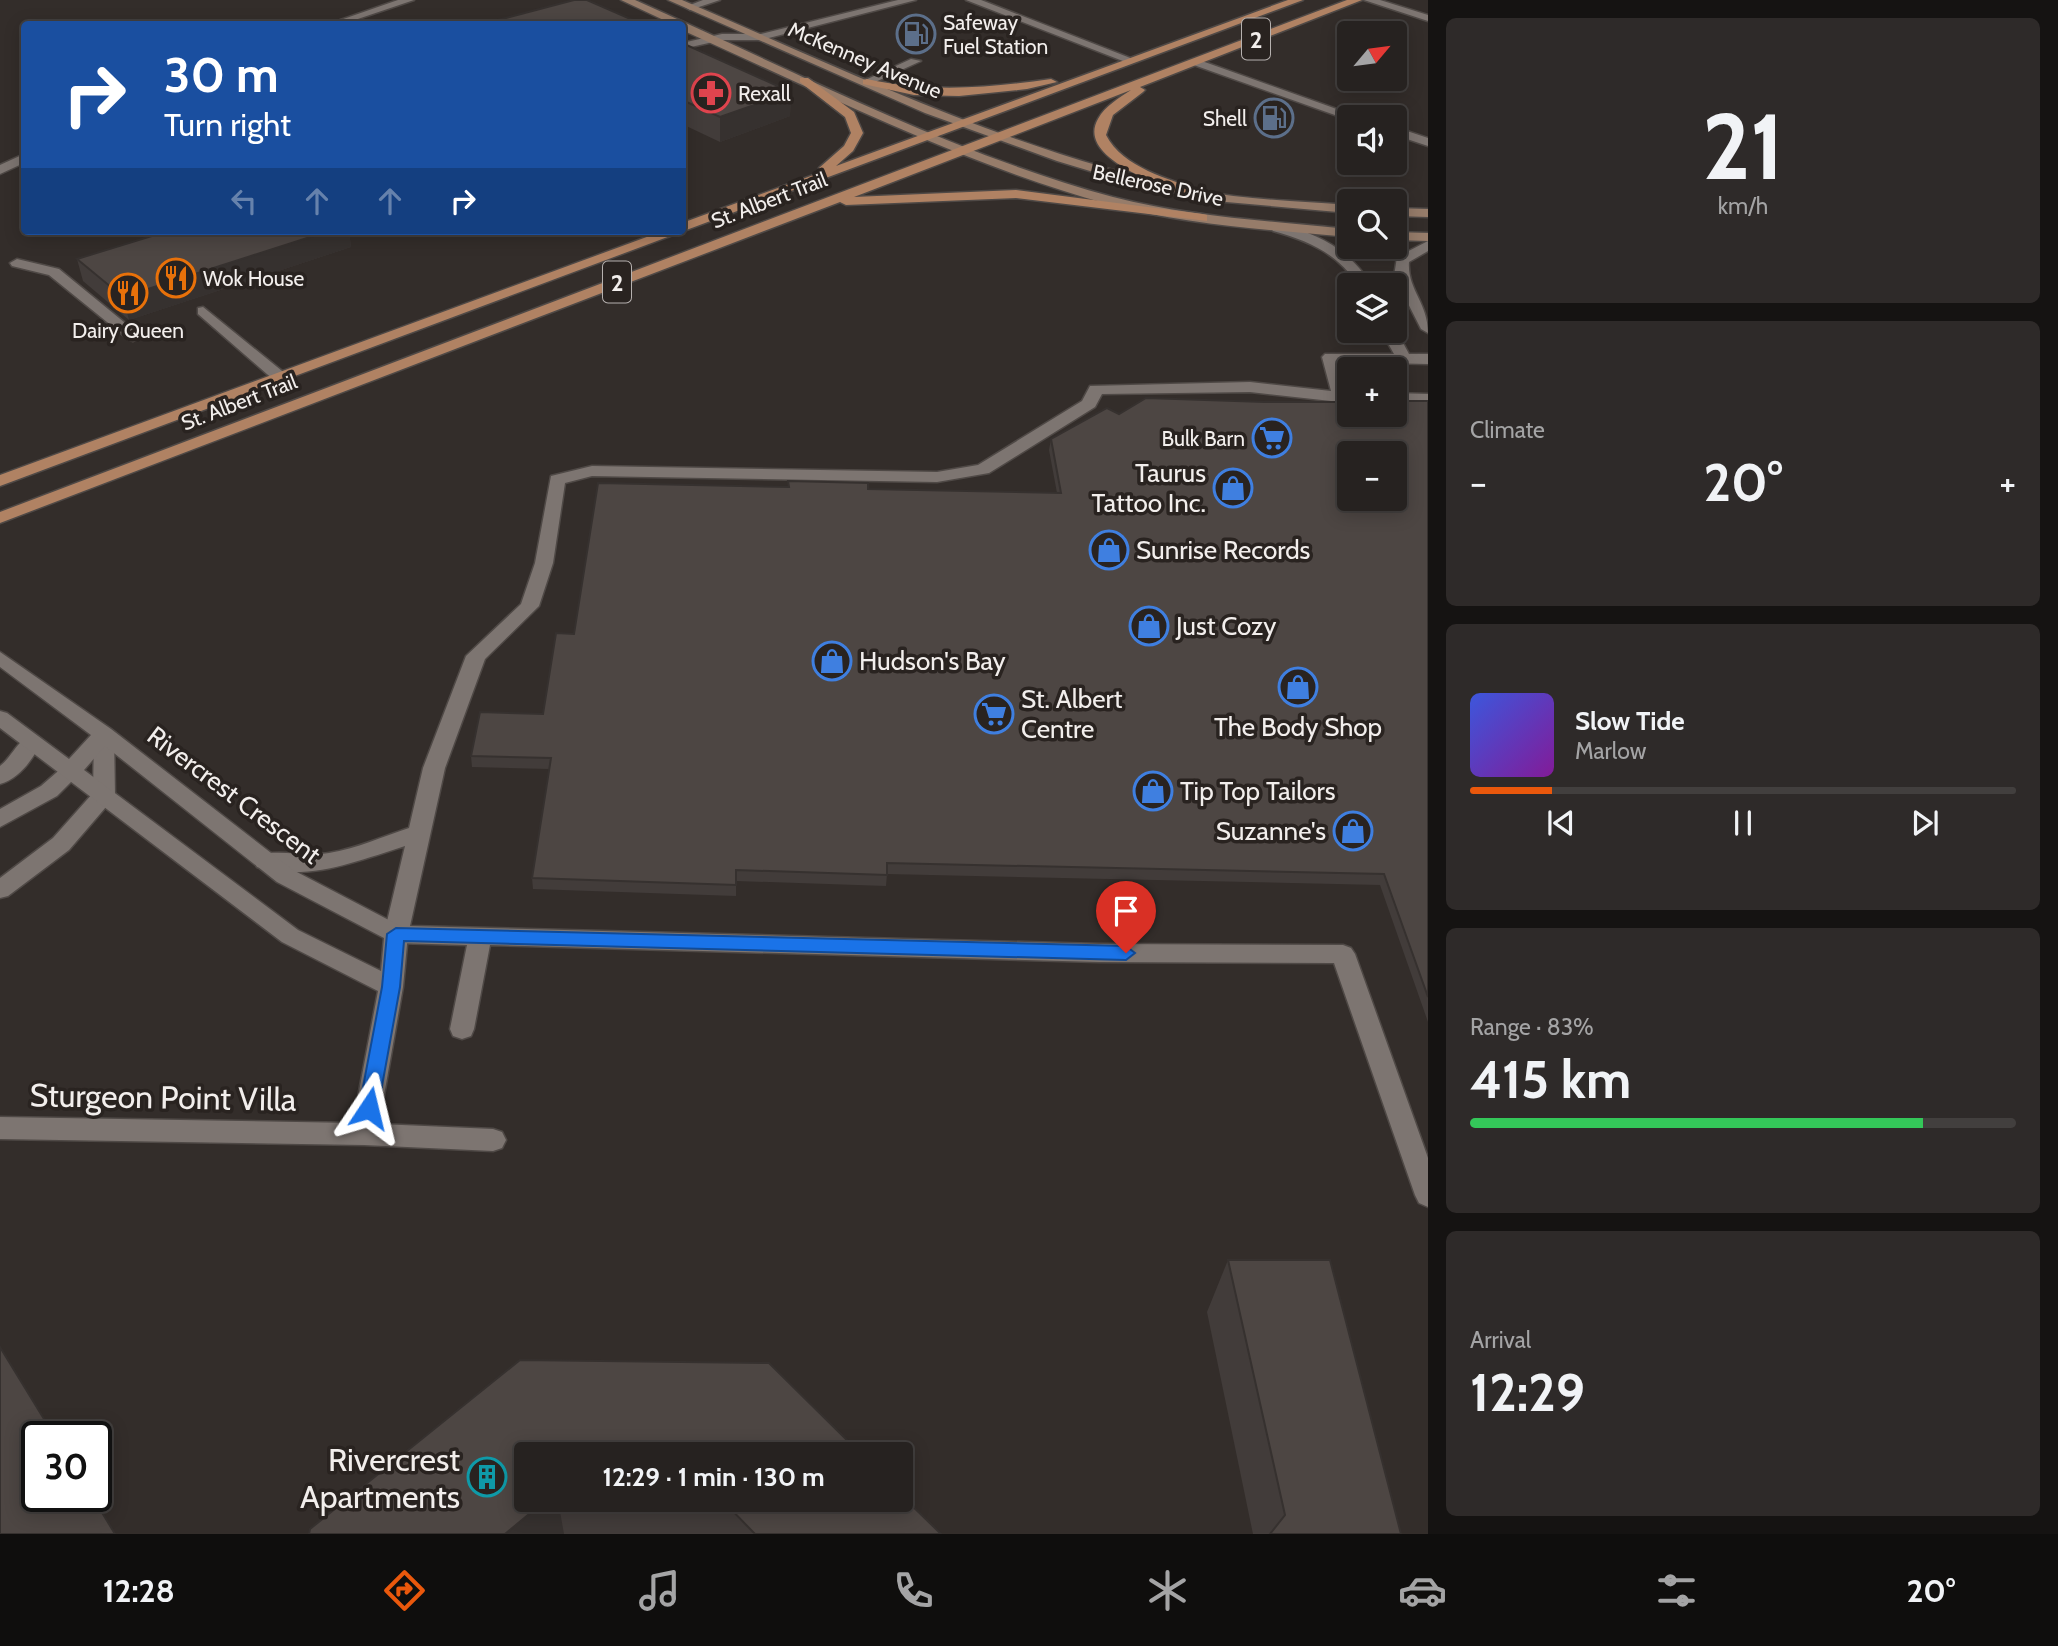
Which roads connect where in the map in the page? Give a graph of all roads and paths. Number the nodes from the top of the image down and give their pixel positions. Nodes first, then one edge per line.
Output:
1 (409, 0) edge
2 (626, 0) edge
3 (673, 0) edge
4 (715, 0) edge
5 (911, 0) edge
6 (971, 0) edge
7 (1298, 0) edge
8 (1357, 0) edge
9 (1369, 0) edge
10 (690, 7) junction
11 (1428, 18) edge
12 (343, 21) edge
13 (672, 21) edge
14 (686, 27) edge
15 (761, 37) junction
16 (712, 39) junction
17 (686, 45) edge
18 (915, 61) dead end
19 (1132, 61) junction
20 (1195, 62) junction
21 (1095, 75) junction
22 (1154, 77) junction
23 (804, 80) junction
24 (867, 82) junction
25 (1337, 111) edge
26 (965, 124) junction
27 (1407, 135) edge
28 (930, 136) junction
29 (999, 136) junction
30 (1428, 142) edge
31 (965, 149) junction
32 (21, 160) edge
33 (0, 170) edge
34 (818, 178) junction
35 (1197, 194) junction
36 (827, 202) junction
37 (1337, 208) edge
38 (1407, 213) edge
39 (1428, 214) edge
40 (1202, 218) junction
41 (686, 227) edge
42 (1278, 228) junction
43 (1337, 232) edge
44 (665, 235) edge
45 (1407, 236) edge
46 (1428, 237) edge
47 (1428, 245) edge
48 (16, 263) dead end
49 (1358, 273) edge
50 (203, 311) dead end
51 (1428, 329) edge
52 (132, 336) dead end
53 (1337, 357) edge
54 (1407, 358) edge
55 (1428, 359) edge
56 (281, 377) junction
57 (1337, 378) edge
58 (1337, 397) edge
59 (1407, 398) edge
60 (1428, 399) edge
61 (79, 452) junction
62 (0, 467) edge
63 (0, 481) edge
64 (0, 518) edge
65 (0, 658) edge
66 (0, 718) edge
67 (104, 734) junction
68 (32, 742) junction
69 (71, 771) junction
70 (0, 777) edge
71 (104, 795) junction
72 (0, 819) edge
73 (419, 833) junction
74 (265, 860) junction
75 (0, 890) edge
76 (396, 934) junction
77 (480, 938) junction
78 (391, 987) junction
79 (462, 1029) dead end
80 (0, 1128) edge
81 (364, 1134) junction
82 (493, 1140) dead end
83 (1428, 1195) edge

1 - 12 street
2 - 13 main road, McKenney Avenue
3 - 10 main road, McKenney Avenue
4 - 10 street
5 - 15 street
6 - 19 street
7 - 19 main road, St. Albert Trail / 2
8 - 20 main road, St. Albert Trail / 2
9 - 11 street
10 - 15 main road, McKenney Avenue
14 - 16 main road, McKenney Avenue
15 - 16 street
15 - 24 main road, McKenney Avenue
16 - 17 street
16 - 23 main road, McKenney Avenue
18 - 24 street
19 - 21 main road, St. Albert Trail / 2
20 - 22 main road, St. Albert Trail / 2
20 - 25 street
21 - 24 main road
21 - 26 main road, St. Albert Trail / 2
22 - 29 main road, St. Albert Trail / 2
22 - 35 main road
23 - 28 main road, McKenney Avenue
23 - 34 main road
24 - 26 main road, McKenney Avenue
26 - 28 main road, St. Albert Trail / 2
26 - 29 main road, McKenney Avenue
27 - 30 street
28 - 31 main road, McKenney Avenue
28 - 34 main road, St. Albert Trail / 2
29 - 31 main road, St. Albert Trail / 2
29 - 35 main road, Bellerose Drive
31 - 36 main road, St. Albert Trail / 2
31 - 40 main road, Bellerose Drive
32 - 33 street
34 - 41 main road, St. Albert Trail / 2
35 - 37 main road, Bellerose Drive
36 - 40 main road
36 - 64 main road, St. Albert Trail / 2
38 - 39 main road
40 - 42 main road, Bellerose Drive
42 - 43 main road, Bellerose Drive
42 - 49 street
44 - 56 main road, St. Albert Trail / 2
45 - 46 main road
47 - 51 street
48 - 52 street
50 - 56 street
53 - 57 street
54 - 55 street
56 - 61 main road, St. Albert Trail / 2
58 - 73 street
59 - 60 street
61 - 62 main road
61 - 63 main road, St. Albert Trail / 2
65 - 67 street, Rivercrest Crescent
66 - 68 street
67 - 69 street, Rivercrest Crescent
67 - 71 street
67 - 74 street, Rivercrest Crescent
68 - 69 street
68 - 70 street
69 - 71 street
69 - 72 street, Rivercrest Crescent
71 - 75 street
71 - 78 street
73 - 74 street
73 - 76 street
74 - 76 street, Rivercrest Crescent
76 - 77 street
76 - 78 street
77 - 79 street
77 - 83 street
78 - 81 street
80 - 81 street, Sturgeon Point Villa
81 - 82 street, Sturgeon Point Villa

